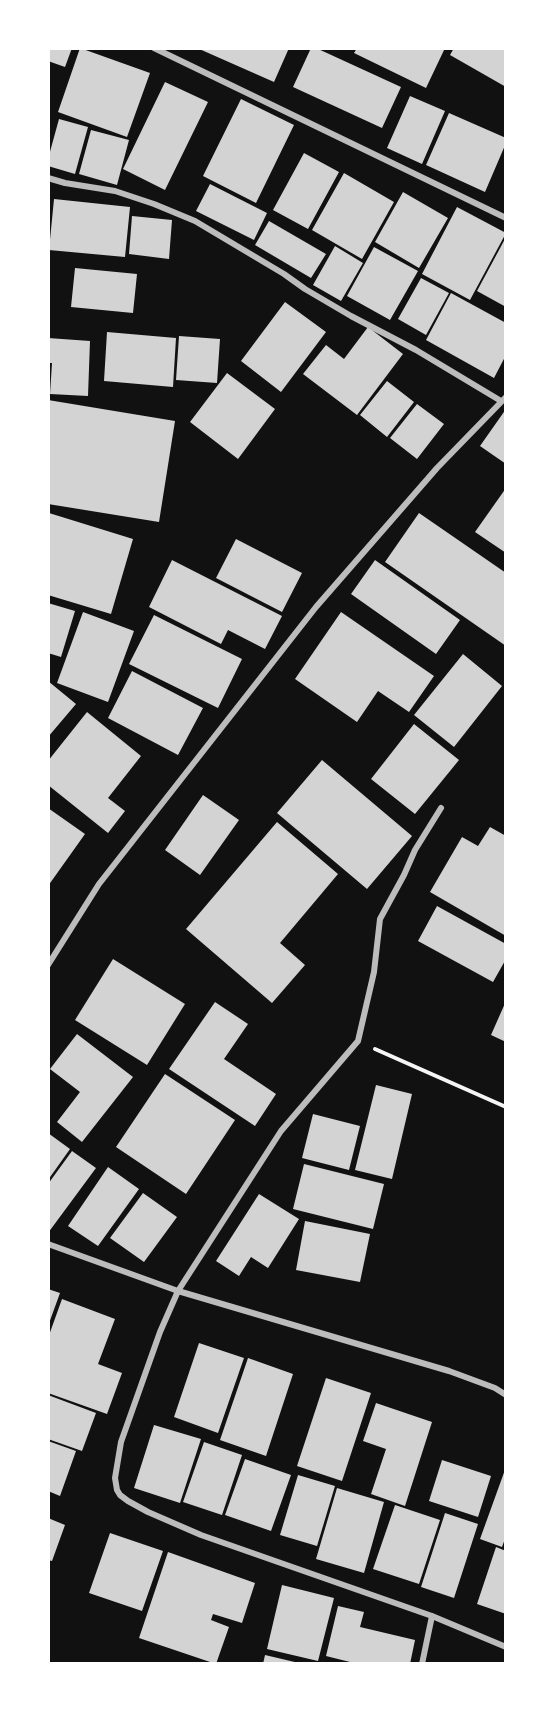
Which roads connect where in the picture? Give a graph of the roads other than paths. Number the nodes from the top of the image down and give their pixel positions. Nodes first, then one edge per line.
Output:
1 (154, 48) edge
2 (48, 178) edge
3 (506, 218) edge
4 (504, 399) edge
5 (441, 808) dead end
6 (48, 965) edge
7 (48, 1244) edge
8 (178, 1291) junction
9 (506, 1395) edge
10 (432, 1616) junction
11 (506, 1647) edge
12 (422, 1664) edge

1 - 3 street
2 - 4 street
4 - 6 street
5 - 8 street
7 - 8 street
8 - 9 street
8 - 10 street
10 - 11 street
10 - 12 street

